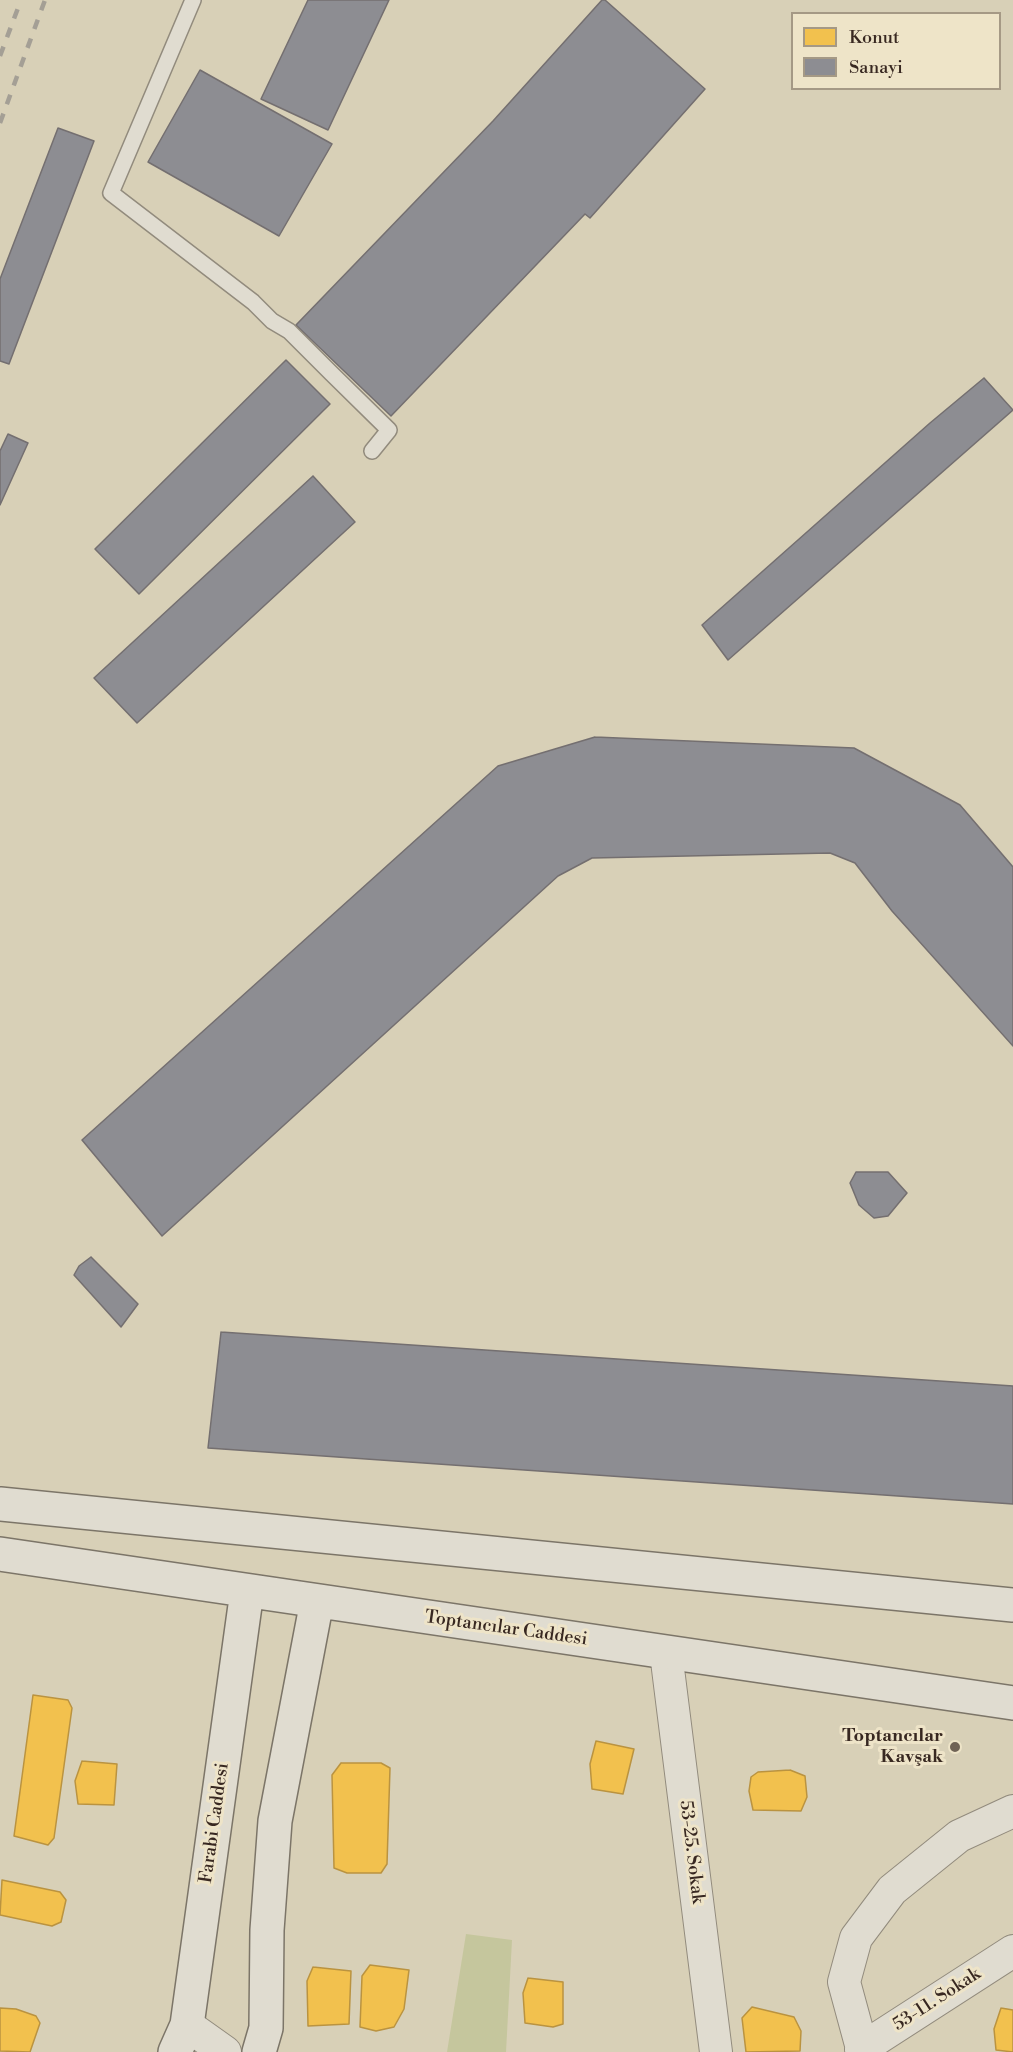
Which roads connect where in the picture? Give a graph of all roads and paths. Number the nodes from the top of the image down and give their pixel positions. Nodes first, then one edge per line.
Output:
1 (193, 0) edge
2 (372, 451) dead end
3 (0, 1504) edge
4 (0, 1554) edge
5 (247, 1591) junction
6 (317, 1601) junction
7 (1013, 1605) edge
8 (666, 1653) junction
9 (1013, 1703) edge
10 (1013, 1811) edge
11 (1013, 1951) edge
12 (181, 2039) edge
13 (862, 2051) edge
14 (225, 2052) edge
15 (259, 2052) edge
16 (716, 2052) edge

1 - 2 lane
3 - 7 street
4 - 5 street, Toptancılar Caddesi
5 - 6 street, Toptancılar Caddesi
5 - 12 street, Farabi Caddesi
6 - 8 street, Toptancılar Caddesi
6 - 15 street
8 - 9 street, Toptancılar Caddesi
8 - 16 street, 53-25. Sokak
10 - 13 street
11 - 13 street, 53-11. Sokak
12 - 14 street

